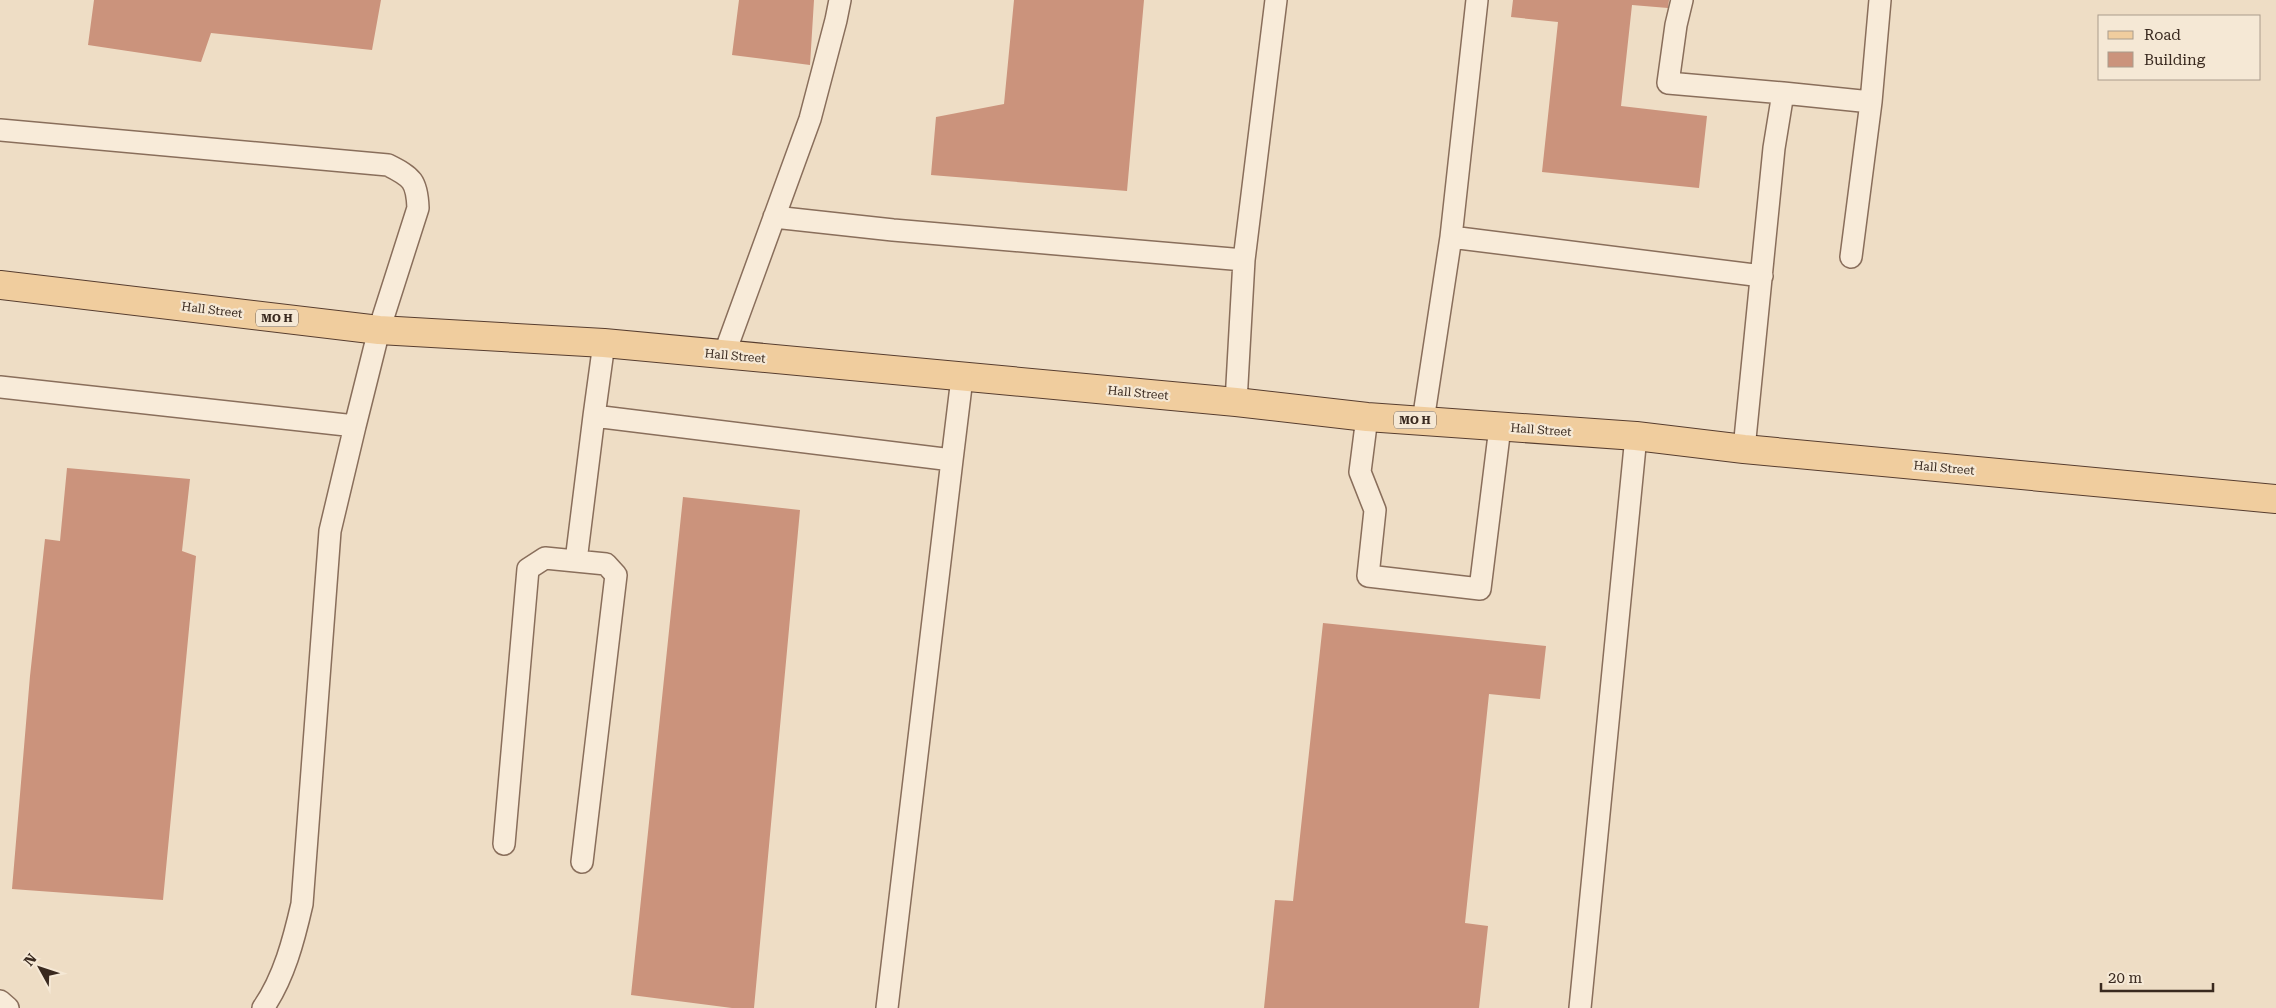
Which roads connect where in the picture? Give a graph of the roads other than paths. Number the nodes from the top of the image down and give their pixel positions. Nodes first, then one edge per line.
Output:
1 (840, 0) edge
2 (1276, 0) edge
3 (1477, 0) edge
4 (1682, 0) edge
5 (1880, 0) edge
6 (1783, 93) junction
7 (1871, 102) junction
8 (0, 130) edge
9 (774, 217) junction
10 (1451, 237) junction
11 (1852, 257) dead end
12 (1244, 260) junction
13 (1762, 276) junction
14 (0, 285) edge
15 (379, 330) junction
16 (604, 343) junction
17 (724, 355) junction
18 (962, 378) junction
19 (0, 387) edge
20 (1236, 402) junction
21 (594, 416) junction
22 (1367, 417) junction
23 (1423, 421) junction
24 (355, 426) junction
25 (1500, 427) junction
26 (1636, 436) junction
27 (1744, 449) junction
28 (952, 460) junction
29 (2276, 499) edge
30 (576, 561) junction
31 (504, 844) dead end
32 (582, 862) dead end
33 (0, 1001) edge
34 (8, 1008) edge
35 (263, 1008) edge
36 (887, 1008) edge
37 (1580, 1008) edge

1 - 9 lane
2 - 12 lane
3 - 10 lane
4 - 6 lane
5 - 7 lane
6 - 7 lane
6 - 13 lane
7 - 11 lane
8 - 15 lane
9 - 12 lane
9 - 17 lane
10 - 13 lane
10 - 23 lane
12 - 20 lane
13 - 27 lane
14 - 15 main road, Hall Street / MO H
15 - 16 main road, Hall Street / MO H
15 - 24 lane
16 - 17 main road, Hall Street / MO H
16 - 21 lane
17 - 18 main road, Hall Street / MO H
18 - 20 main road, Hall Street / MO H
18 - 28 lane
19 - 24 lane
20 - 22 main road, Hall Street / MO H
21 - 28 lane
21 - 30 lane
22 - 23 main road, Hall Street / MO H
22 - 25 lane
23 - 25 main road, Hall Street / MO H
24 - 35 lane
25 - 26 main road, Hall Street / MO H
26 - 27 main road, Hall Street / MO H
26 - 37 lane
27 - 29 main road, Hall Street / MO H
28 - 36 lane
30 - 31 lane
30 - 32 lane
33 - 34 lane

